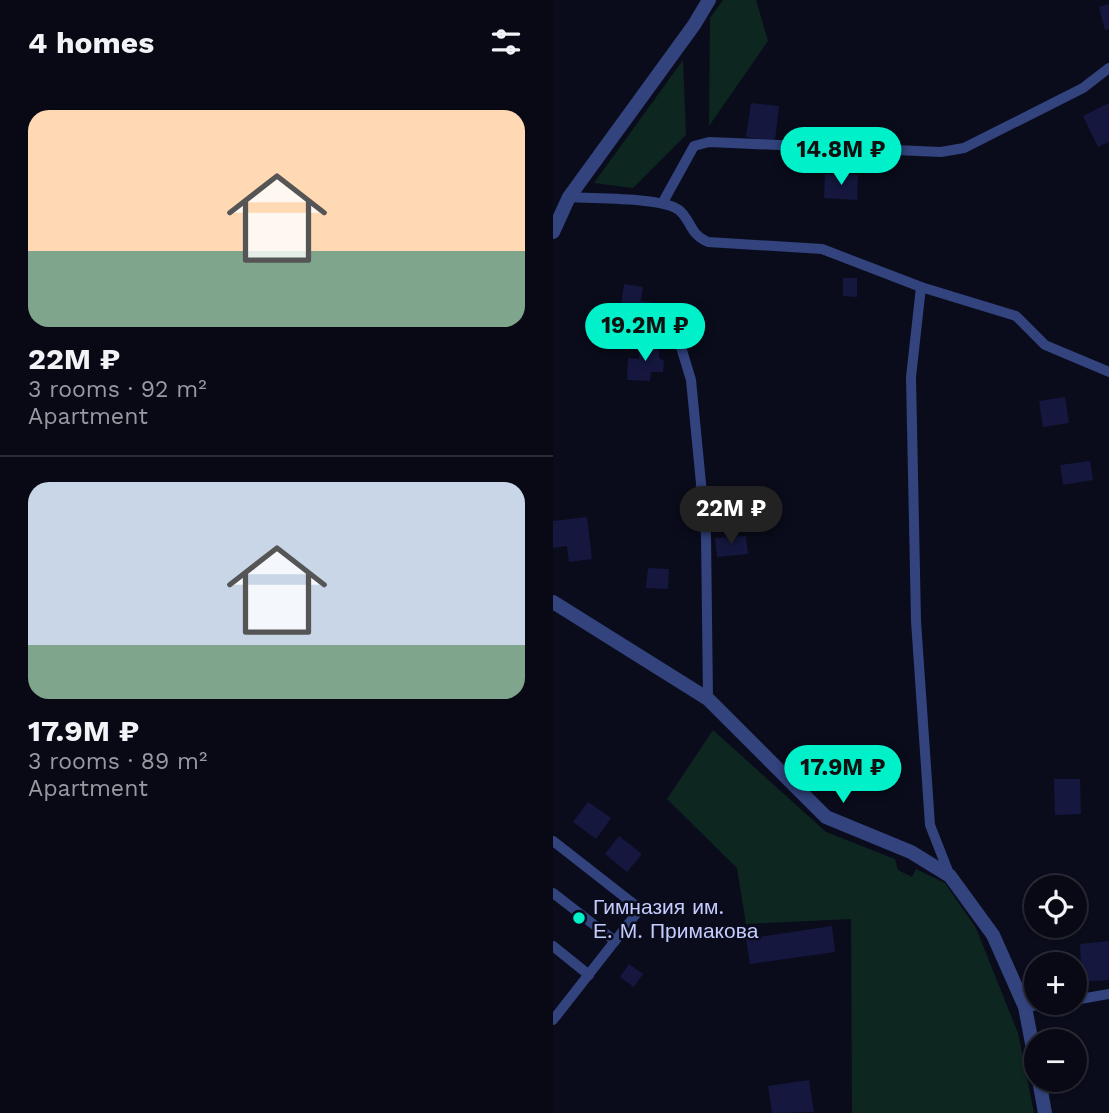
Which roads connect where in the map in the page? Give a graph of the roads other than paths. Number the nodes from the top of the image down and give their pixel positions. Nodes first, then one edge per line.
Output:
1 (709, 0) edge
2 (1109, 68) edge
3 (569, 197) junction
4 (663, 202) junction
5 (553, 232) edge
6 (921, 287) junction
7 (665, 336) dead end
8 (1109, 372) edge
9 (553, 602) edge
10 (708, 699) junction
11 (553, 841) edge
12 (950, 876) junction
13 (553, 893) edge
14 (615, 941) junction
15 (553, 946) edge
16 (589, 975) junction
17 (1109, 994) edge
18 (1087, 998) edge
19 (1024, 1005) edge
20 (553, 1020) edge
21 (1041, 1092) edge
22 (1045, 1113) edge

1 - 3 street
2 - 4 lane
3 - 4 lane
3 - 5 street
4 - 6 lane
6 - 8 lane
6 - 12 lane
7 - 10 lane
9 - 10 street
10 - 12 street
11 - 14 lane
12 - 19 street
13 - 14 lane
14 - 16 lane
15 - 16 lane
16 - 20 lane
17 - 18 lane
21 - 22 street

